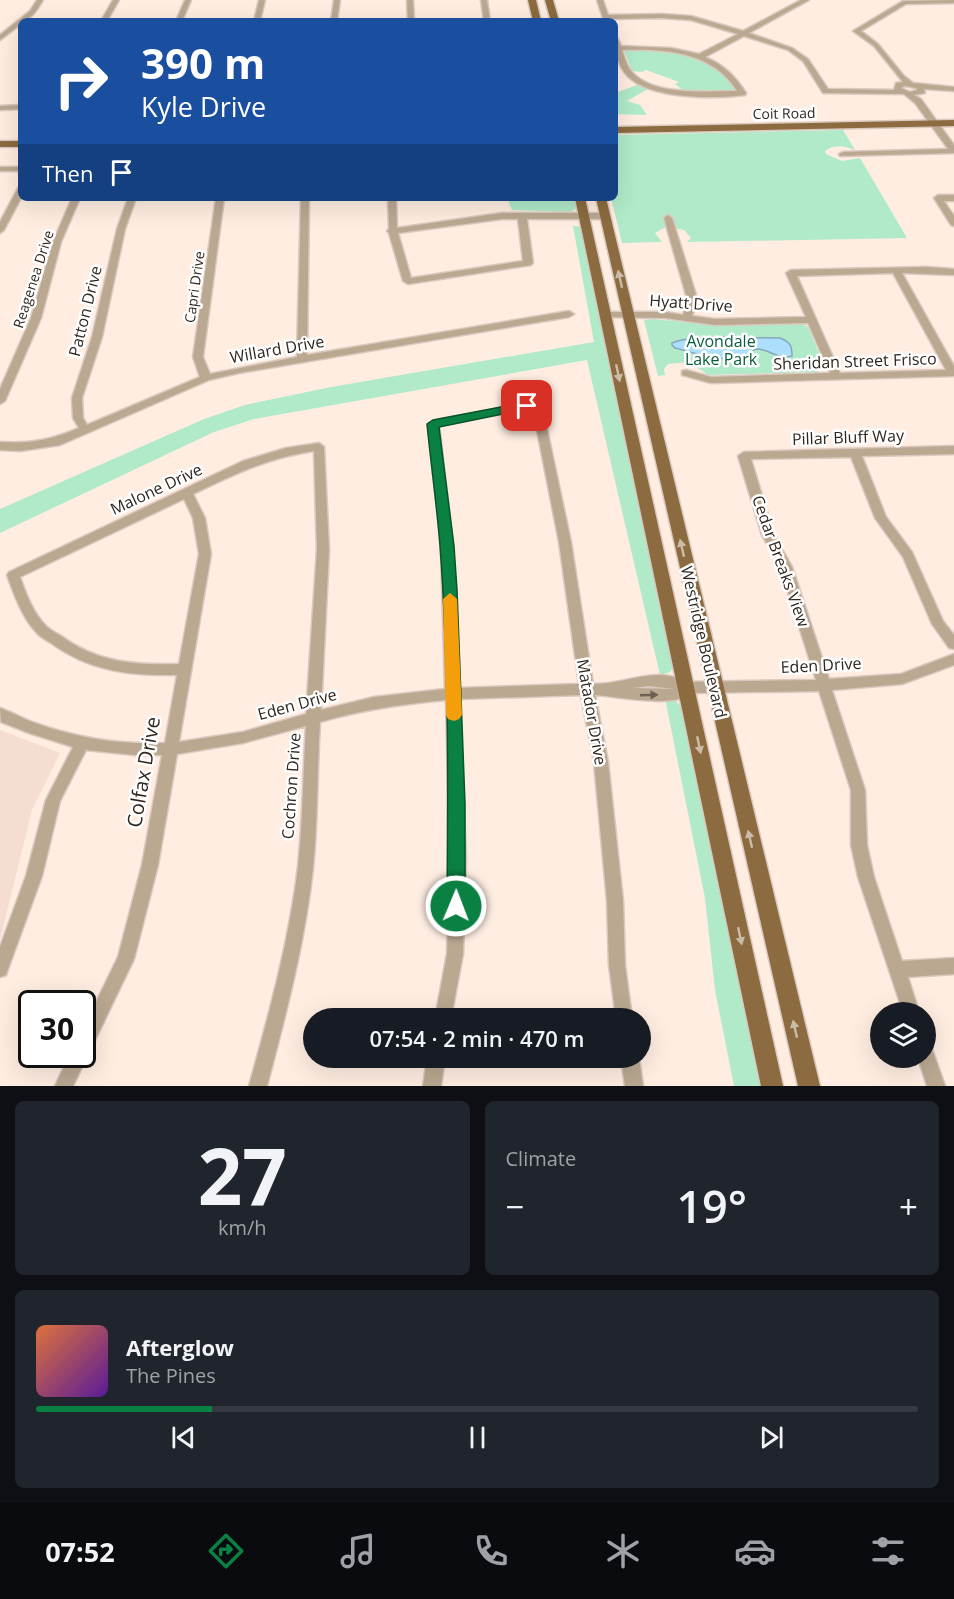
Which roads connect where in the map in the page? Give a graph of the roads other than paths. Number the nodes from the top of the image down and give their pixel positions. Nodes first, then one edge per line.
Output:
1 (40, 0) edge
2 (116, 0) edge
3 (188, 0) edge
4 (262, 0) edge
5 (337, 0) edge
6 (410, 0) edge
7 (484, 0) edge
8 (532, 0) edge
9 (549, 0) edge
10 (600, 0) edge
11 (806, 0) edge
12 (954, 1) edge
13 (25, 18) edge
14 (106, 18) edge
15 (180, 18) edge
16 (258, 18) edge
17 (334, 18) edge
18 (411, 18) edge
19 (487, 18) edge
20 (536, 18) edge
21 (554, 18) edge
22 (606, 18) edge
23 (618, 19) edge
24 (18, 23) edge
25 (744, 33) junction
26 (0, 38) edge
27 (618, 48) edge
28 (618, 52) edge
29 (699, 57) junction
30 (901, 87) junction
31 (954, 88) edge
32 (917, 91) junction
33 (18, 107) edge
34 (0, 108) edge
35 (954, 115) edge
36 (931, 120) junction
37 (618, 121) edge
38 (954, 123) edge
39 (618, 130) edge
40 (18, 134) edge
41 (0, 135) edge
42 (0, 144) edge
43 (18, 144) edge
44 (954, 151) edge
45 (843, 154) dead end
46 (18, 169) edge
47 (0, 170) edge
48 (18, 196) edge
49 (954, 198) edge
50 (75, 201) edge
51 (131, 201) edge
52 (220, 201) edge
53 (304, 201) edge
54 (392, 201) edge
55 (581, 201) edge
56 (602, 201) edge
57 (522, 215) junction
58 (605, 216) junction
59 (584, 217) junction
60 (668, 218) dead end
61 (954, 223) edge
62 (0, 230) edge
63 (392, 231) junction
64 (896, 271) junction
65 (954, 272) edge
66 (569, 314) dead end
67 (605, 315) junction
68 (628, 315) junction
69 (686, 318) junction
70 (811, 320) junction
71 (302, 360) junction
72 (686, 373) dead end
73 (954, 373) edge
74 (836, 376) junction
75 (0, 378) edge
76 (12, 378) junction
77 (206, 378) junction
78 (0, 401) edge
79 (86, 430) junction
80 (0, 446) edge
81 (319, 447) joint
82 (954, 450) edge
83 (855, 453) junction
84 (744, 456) joint
85 (187, 493) junction
86 (954, 644) edge
87 (954, 659) edge
88 (185, 669) junction
89 (824, 685) junction
90 (714, 687) junction
91 (686, 688) junction
92 (587, 689) junction
93 (453, 695) junction
94 (0, 714) edge
95 (314, 718) junction
96 (82, 744) junction
97 (170, 749) junction
98 (954, 966) edge
99 (0, 969) edge
100 (896, 970) junction
101 (907, 1002) edge
102 (445, 1008) edge
103 (623, 1008) edge
104 (96, 1022) edge
105 (73, 1068) edge
106 (435, 1068) edge
107 (631, 1068) edge
108 (930, 1068) edge
109 (64, 1086) edge
110 (258, 1086) edge
111 (432, 1086) edge
112 (634, 1086) edge
113 (772, 1086) edge
114 (809, 1086) edge
115 (936, 1086) edge

1 - 13 street
2 - 14 street
3 - 15 street
4 - 16 street
5 - 17 street
6 - 18 street
7 - 19 street
8 - 20 main road
9 - 21 main road
10 - 22 street
11 - 25 street
12 - 30 street
23 - 25 street
24 - 26 street
25 - 29 street
25 - 30 street
27 - 29 street
28 - 29 street
30 - 32 street
30 - 32 street
31 - 32 street
32 - 36 street
33 - 34 street
35 - 36 main road, Coit Road
36 - 37 main road, Coit Road
36 - 38 main road, Coit Road
36 - 39 main road, Coit Road
36 - 44 street
40 - 41 main road
42 - 43 main road
44 - 45 street
46 - 47 street
48 - 62 street
49 - 61 street
50 - 76 street, Reagenea Drive
51 - 79 street, Patton Drive
52 - 77 street, Capri Drive
53 - 71 street
54 - 63 street
55 - 59 main road, Westridge Boulevard
56 - 58 main road, Westridge Boulevard
57 - 59 street
57 - 63 street
57 - 63 street
58 - 59 street
68 -> 58 main road, Westridge Boulevard
59 - 67 main road, Westridge Boulevard
60 - 69 street
64 - 65 street
64 - 70 street
64 - 73 street
66 - 71 street, Willard Drive
67 - 68 street, Hyatt Drive
67 -> 91 main road, Westridge Boulevard
68 - 69 street, Hyatt Drive
90 -> 68 main road, Westridge Boulevard
69 - 70 street, Hyatt Drive
70 - 74 street
71 - 77 street, Willard Drive
72 - 74 street, Sheridan Street Frisco
73 - 74 street, Sheridan Street Frisco
75 - 76 street
76 - 78 street, Reagenea Drive
77 - 79 street, Willard Drive
79 - 80 street, Willard Drive
81 - 85 street, Malone Drive
81 - 95 street, Cochron Drive
82 - 83 street, Pillar Bluff Way
83 - 84 street, Pillar Bluff Way
83 - 86 street
84 - 89 street, Cedar Breaks View
85 - 88 street, Colfax Drive
85 - 88 street, Malone Drive
87 - 89 street, Eden Drive
88 - 97 street, Colfax Drive
89 - 90 street, Eden Drive
89 - 100 street, Cedar Breaks View
90 - 91 street, Eden Drive
114 -> 90 main road, Westridge Boulevard
91 - 92 street, Eden Drive
91 -> 113 main road, Westridge Boulevard
92 - 93 street, Eden Drive
92 - 93 street, Matador Drive
92 - 103 street, Matador Drive
93 - 95 street, Eden Drive
93 - 102 street
94 - 96 street, Eden Drive
95 - 97 street, Eden Drive
95 - 110 street, Cochron Drive
96 - 97 street, Eden Drive
96 - 99 street
97 - 104 street, Colfax Drive
98 - 100 street
100 - 101 street, Cedar Breaks View
105 - 109 street, Colfax Drive
106 - 111 street
107 - 112 street
108 - 115 street

